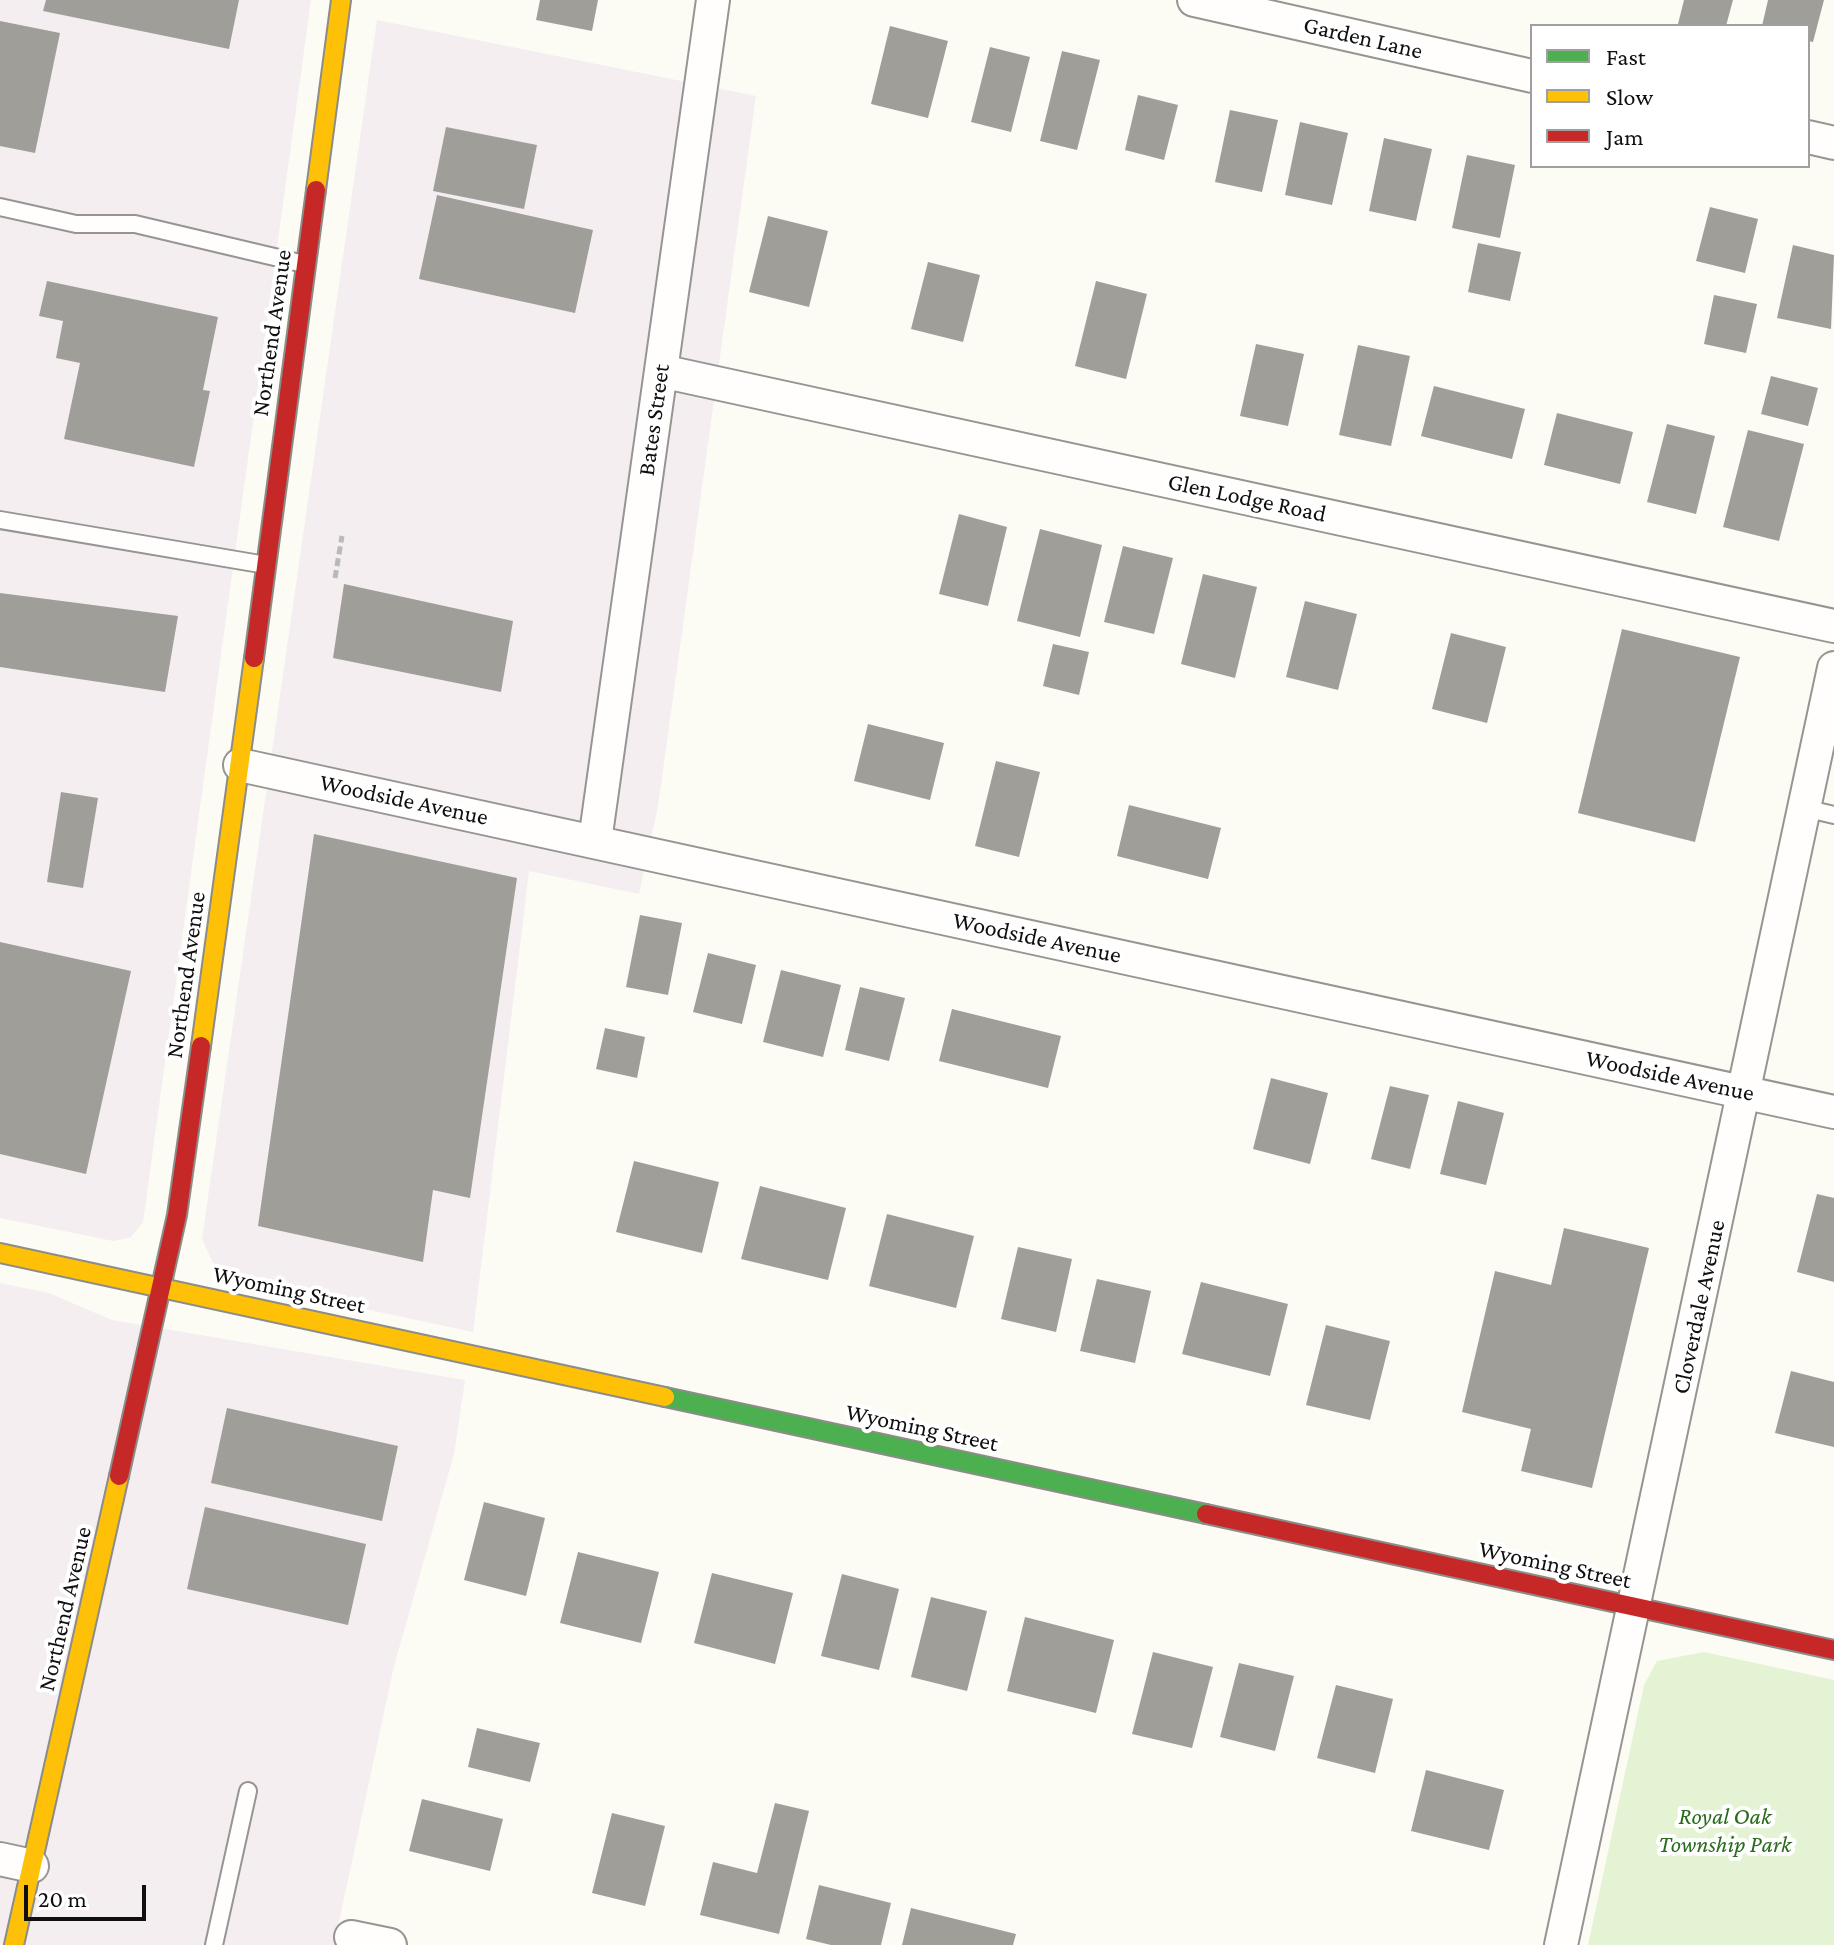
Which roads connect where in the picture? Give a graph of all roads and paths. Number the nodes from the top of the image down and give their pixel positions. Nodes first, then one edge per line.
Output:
1 (341, 0) edge
2 (713, 0) edge
3 (1194, 0) edge
4 (1530, 76) edge
5 (1810, 137) edge
6 (1834, 143) edge
7 (0, 207) edge
8 (306, 264) junction
9 (661, 371) junction
10 (0, 520) edge
11 (342, 536) dead end
12 (266, 565) junction
13 (335, 578) dead end
14 (1834, 626) edge
15 (1834, 668) edge
16 (240, 765) junction
17 (1819, 812) edge
18 (595, 841) junction
19 (1743, 1092) junction
20 (1834, 1112) edge
21 (0, 1253) edge
22 (163, 1287) junction
23 (1636, 1607) junction
24 (1834, 1650) edge
25 (248, 1791) dead end
26 (0, 1859) edge
27 (32, 1866) junction
28 (351, 1937) dead end
29 (14, 1945) edge
30 (214, 1945) edge
31 (390, 1945) edge
32 (1561, 1945) edge

1 - 8 street, Northend Avenue
2 - 9 street, Bates Street
3 - 4 street, Garden Lane
5 - 6 street
7 - 8 lane
8 - 12 street, Northend Avenue
9 - 14 street, Glen Lodge Road
9 - 18 street, Bates Street
10 - 12 lane
11 - 13 path
12 - 16 street, Northend Avenue
15 - 17 street, Cloverdale Avenue
16 - 18 street, Woodside Avenue
16 - 22 street, Northend Avenue
17 - 19 street, Cloverdale Avenue
18 - 19 street, Woodside Avenue
19 - 20 street, Woodside Avenue
19 - 23 street, Cloverdale Avenue
21 - 22 street, Wyoming Street
22 - 23 street, Wyoming Street
22 - 27 street, Northend Avenue
23 - 24 street, Wyoming Street
23 - 32 street, Cloverdale Avenue
25 - 30 lane
26 - 27 street
27 - 29 street, Northend Avenue
28 - 31 street

